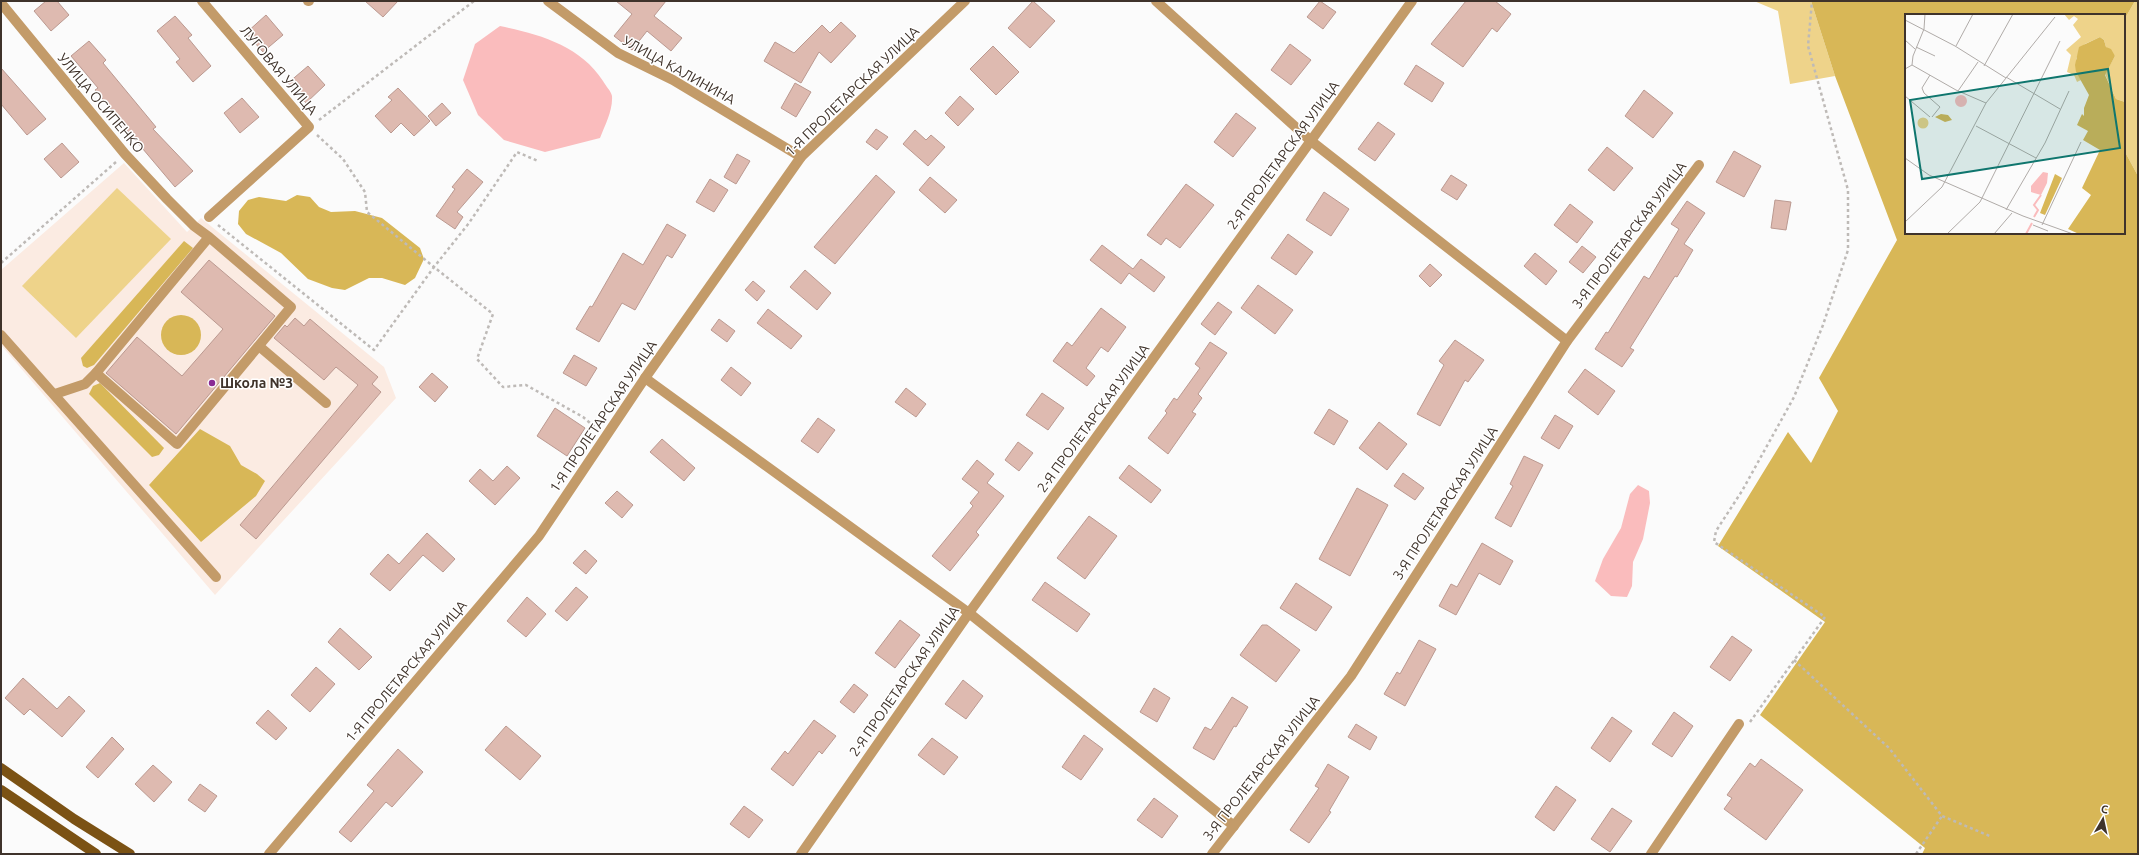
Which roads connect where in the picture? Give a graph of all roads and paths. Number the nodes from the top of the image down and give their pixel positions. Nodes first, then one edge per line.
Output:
1 (202, 1) edge
2 (474, 1) edge
3 (548, 1) edge
4 (965, 1) edge
5 (1156, 1) edge
6 (1412, 1) edge
7 (1812, 1) edge
8 (1, 3) edge
9 (310, 127) junction
10 (1311, 141) junction
11 (125, 154) junction
12 (801, 157) junction
13 (538, 161) dead end
14 (1699, 165) dead end
15 (209, 217) joint
16 (209, 236) junction
17 (1, 263) edge
18 (434, 267) junction
19 (1, 335) edge
20 (1566, 341) junction
21 (260, 347) junction
22 (96, 373) junction
23 (645, 378) junction
24 (54, 394) junction
25 (326, 403) dead end
26 (606, 436) junction
27 (216, 577) dead end
28 (969, 613) junction
29 (1794, 660) junction
30 (1739, 724) joint
31 (1, 768) edge
32 (1, 790) edge
33 (1942, 816) junction
34 (1234, 826) junction
35 (1992, 837) dead end
36 (96, 854) edge
37 (130, 854) edge
38 (269, 854) edge
39 (801, 854) edge
40 (1212, 854) edge
41 (1651, 854) edge
42 (1916, 854) edge

1 - 9 street, ЛУГОВАЯ УЛИЦА
2 - 9 path
3 - 12 street, УЛИЦА КАЛИНИНА
4 - 12 street, 1-Я ПРОЛЕТАРСКАЯ УЛИЦА
5 - 10 street
6 - 10 street, 2-Я ПРОЛЕТАРСКАЯ УЛИЦА
7 - 29 path
8 - 11 street, УЛИЦА ОСИПЕНКО
9 - 15 street, ЛУГОВАЯ УЛИЦА
9 - 18 path
10 - 20 street
10 - 28 street, 2-Я ПРОЛЕТАРСКАЯ УЛИЦА
11 - 16 street, УЛИЦА ОСИПЕНКО
11 - 17 path
12 - 23 street, 1-Я ПРОЛЕТАРСКАЯ УЛИЦА
13 - 18 path
14 - 20 street, 3-Я ПРОЛЕТАРСКАЯ УЛИЦА
15 - 18 path
16 - 21 street, УЛИЦА ОСИПЕНКО
16 - 22 street
18 - 26 path
19 - 24 street
20 - 34 street, 3-Я ПРОЛЕТАРСКАЯ УЛИЦА
21 - 22 street
21 - 25 street
22 - 24 street
23 - 26 street, 1-Я ПРОЛЕТАРСКАЯ УЛИЦА
23 - 28 street
24 - 27 street
26 - 38 street, 1-Я ПРОЛЕТАРСКАЯ УЛИЦА
28 - 34 street
28 - 39 street, 2-Я ПРОЛЕТАРСКАЯ УЛИЦА
29 - 30 path
29 - 33 path
30 - 41 street
31 - 37 main road
32 - 36 main road
33 - 35 path
33 - 42 path
34 - 40 street, 3-Я ПРОЛЕТАРСКАЯ УЛИЦА

